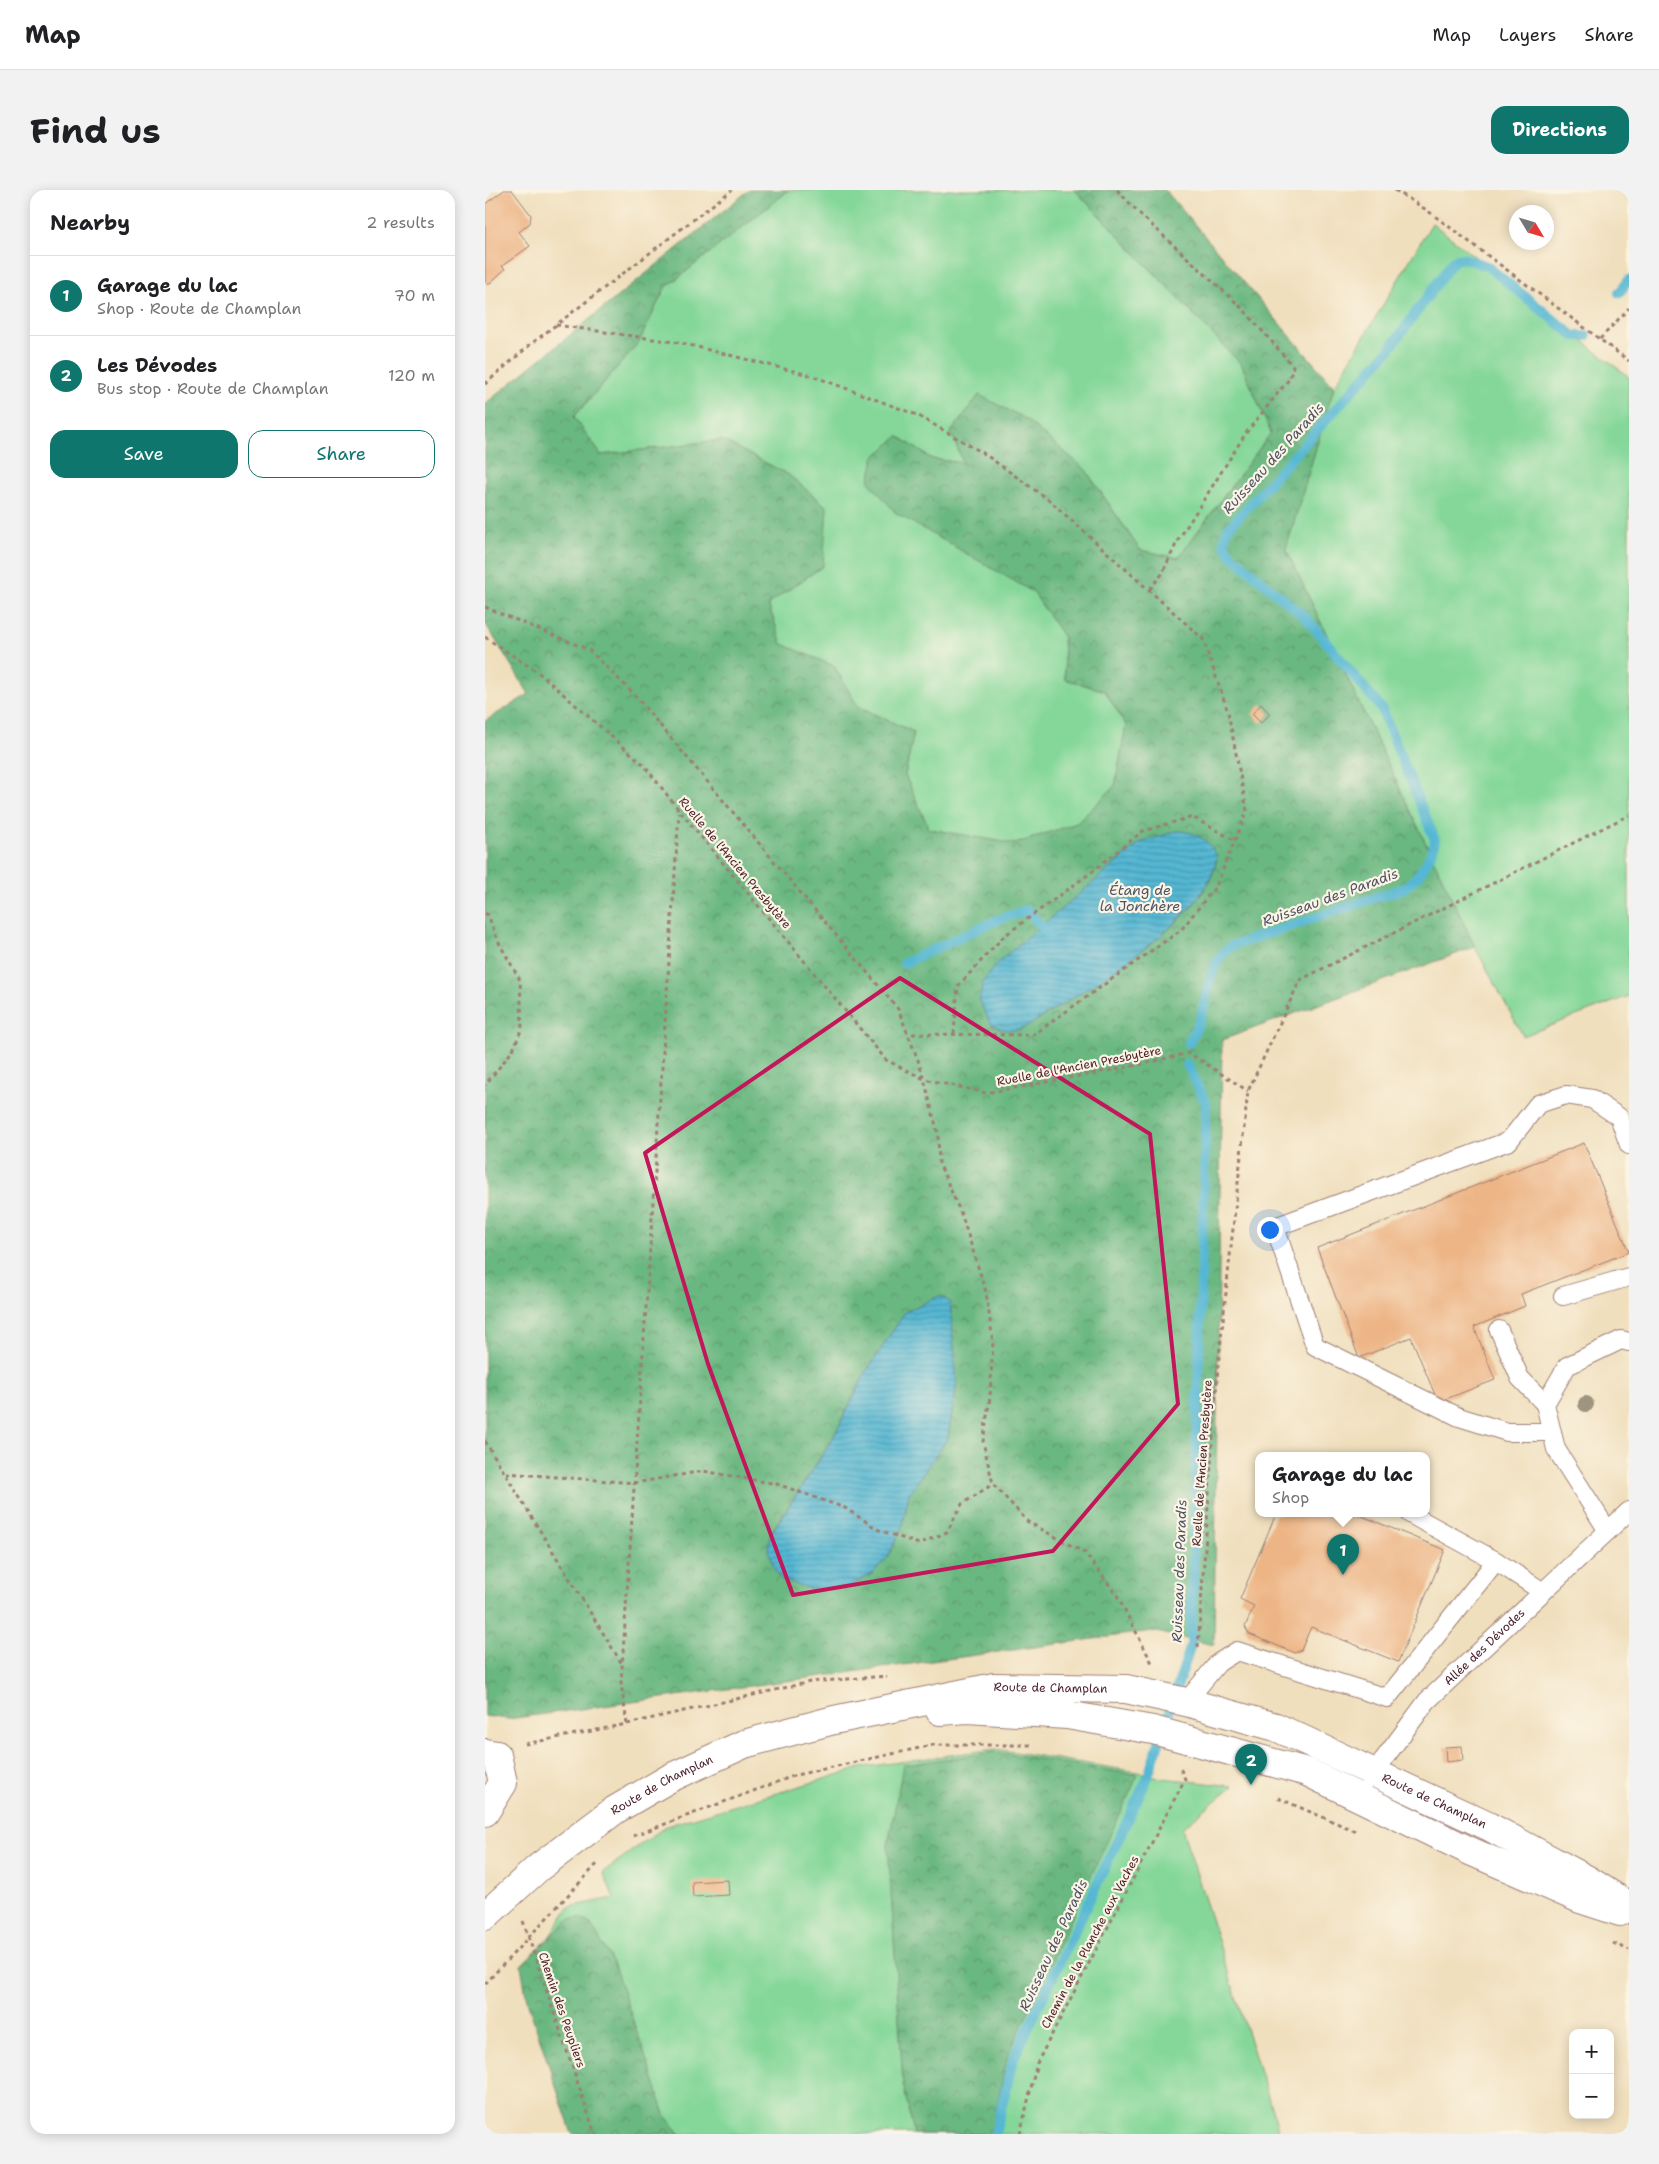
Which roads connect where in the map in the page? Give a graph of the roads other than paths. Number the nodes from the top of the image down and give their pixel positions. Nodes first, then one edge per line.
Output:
1 (1629, 1145) edge
2 (1629, 1277) edge
3 (1563, 1296) dead end
4 (1499, 1330) dead end
5 (1629, 1342) edge
6 (1545, 1404) junction
7 (1552, 1432) junction
8 (1629, 1511) edge
9 (1415, 1517) edge
10 (1608, 1531) junction
11 (1496, 1561) junction
12 (1543, 1592) junction
13 (1186, 1702) junction
14 (834, 1720) junction
15 (485, 1753) edge
16 (1374, 1772) junction
17 (1356, 1796) junction
18 (485, 1812) edge
19 (1629, 1906) edge
20 (1629, 1915) edge
21 (485, 1916) edge

1 - 7 lane
2 - 3 lane
4 - 6 lane
5 - 6 lane
6 - 7 lane
7 - 10 lane
8 - 10 lane, Allée des Dévodes
9 - 11 lane
10 - 12 lane, Allée des Dévodes
11 - 12 lane
11 - 13 lane
12 - 16 lane, Allée des Dévodes
13 - 14 street, Route de Champlan
13 - 16 street, Route de Champlan
14 - 17 street
14 - 21 street, Route de Champlan
15 - 18 street
16 - 17 lane, Allée des Dévodes
16 - 19 street, Route de Champlan
17 - 20 street

